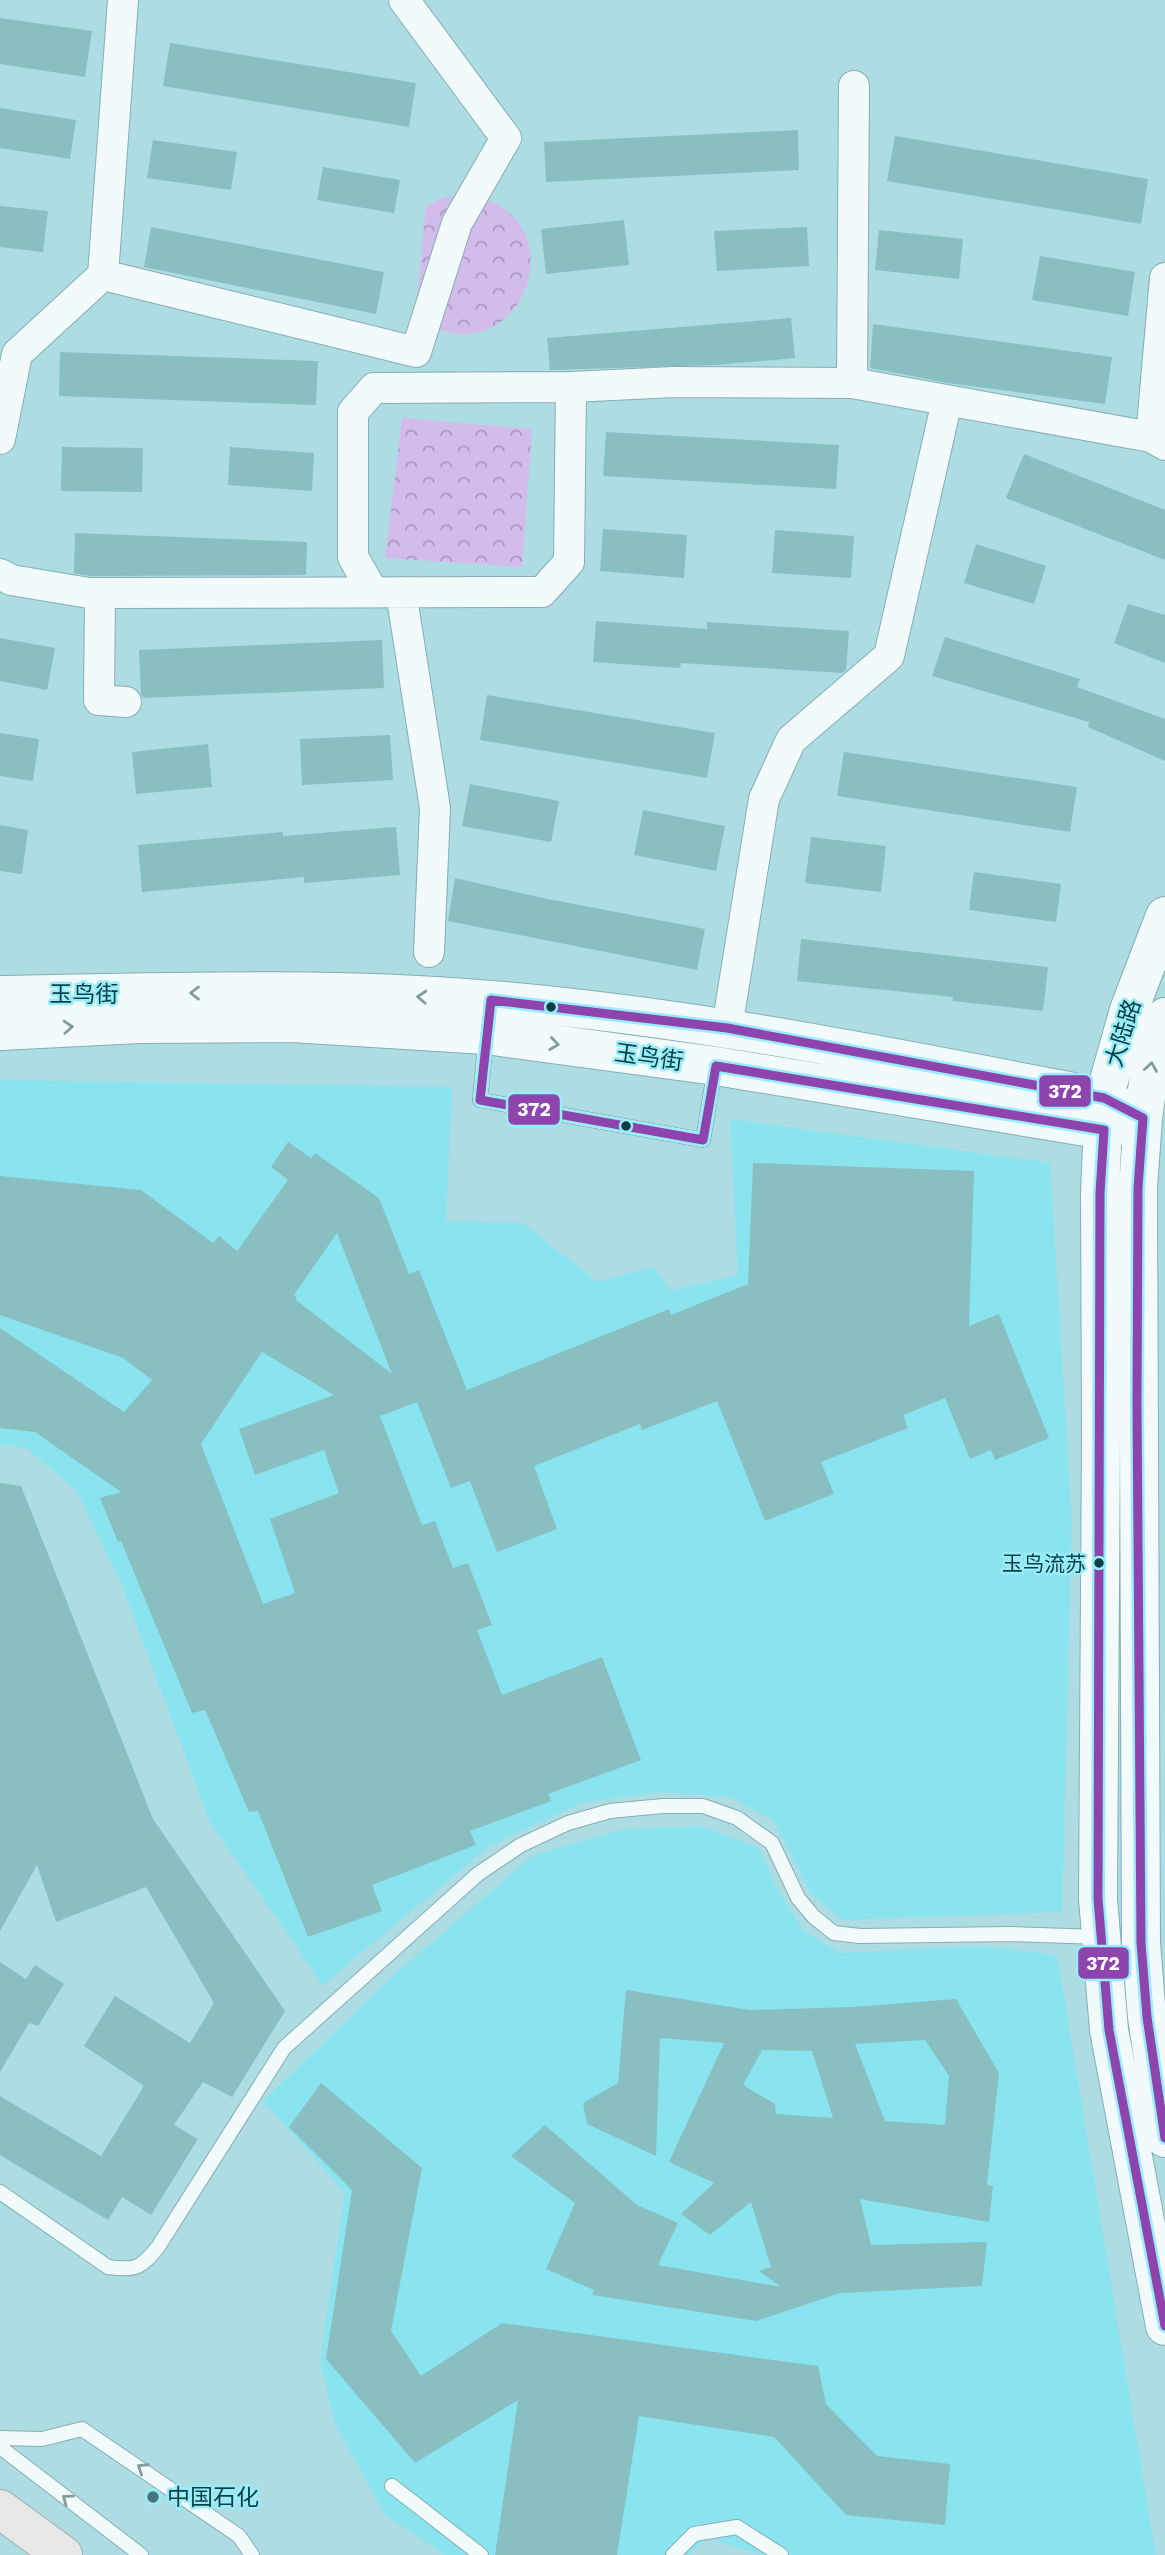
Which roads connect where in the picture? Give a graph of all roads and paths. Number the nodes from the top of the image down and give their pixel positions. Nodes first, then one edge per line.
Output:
1 (123, 0) edge
2 (404, 0) edge
3 (854, 86) dead end
4 (103, 275) junction
5 (1165, 278) edge
6 (852, 383) junction
7 (571, 387) junction
8 (947, 401) junction
9 (0, 439) edge
10 (1158, 441) edge
11 (0, 574) edge
12 (387, 592) junction
13 (100, 593) junction
14 (126, 702) dead end
15 (1165, 916) edge
16 (429, 952) dead end
17 (0, 995) edge
18 (730, 1009) dead end
19 (489, 1017) junction
20 (1165, 1017) edge
21 (0, 1031) edge
22 (716, 1066) junction
23 (1104, 1114) junction
24 (1154, 1120) edge
25 (1127, 1941) junction
26 (1165, 2138) edge
27 (0, 2192) edge
28 (1165, 2326) edge
29 (0, 2438) edge
30 (0, 2447) edge
31 (392, 2487) dead end
32 (0, 2509) edge
33 (63, 2555) edge
34 (141, 2555) edge
35 (252, 2555) edge
36 (481, 2555) edge
37 (673, 2555) edge
38 (781, 2555) edge

1 - 4 street
2 - 4 street
3 - 6 street
4 - 9 street
5 - 10 street
6 - 7 street
6 - 8 street
7 - 12 street
7 - 12 street
8 - 10 street
8 - 18 street
11 - 13 street
12 - 13 street
12 - 16 street
13 - 14 street
15 - 23 main road, 大陆路
19 -> 17 main road, 玉鸟街
21 -> 19 main road, 玉鸟街
19 -> 22 main road, 玉鸟街
19 - 22 lane
19 - 23 main road, 玉鸟街
24 -> 20 main road, 大陆路
22 - 23 main road, 玉鸟街
23 - 24 main road, 玉鸟街
23 - 25 main road, 大陆路
24 - 25 main road, 大陆路
25 - 26 main road, 大陆路
25 - 27 lane
25 - 28 main road, 大陆路
35 -> 29 lane
34 -> 30 lane
31 - 36 lane
32 - 33 highway
37 - 38 lane

